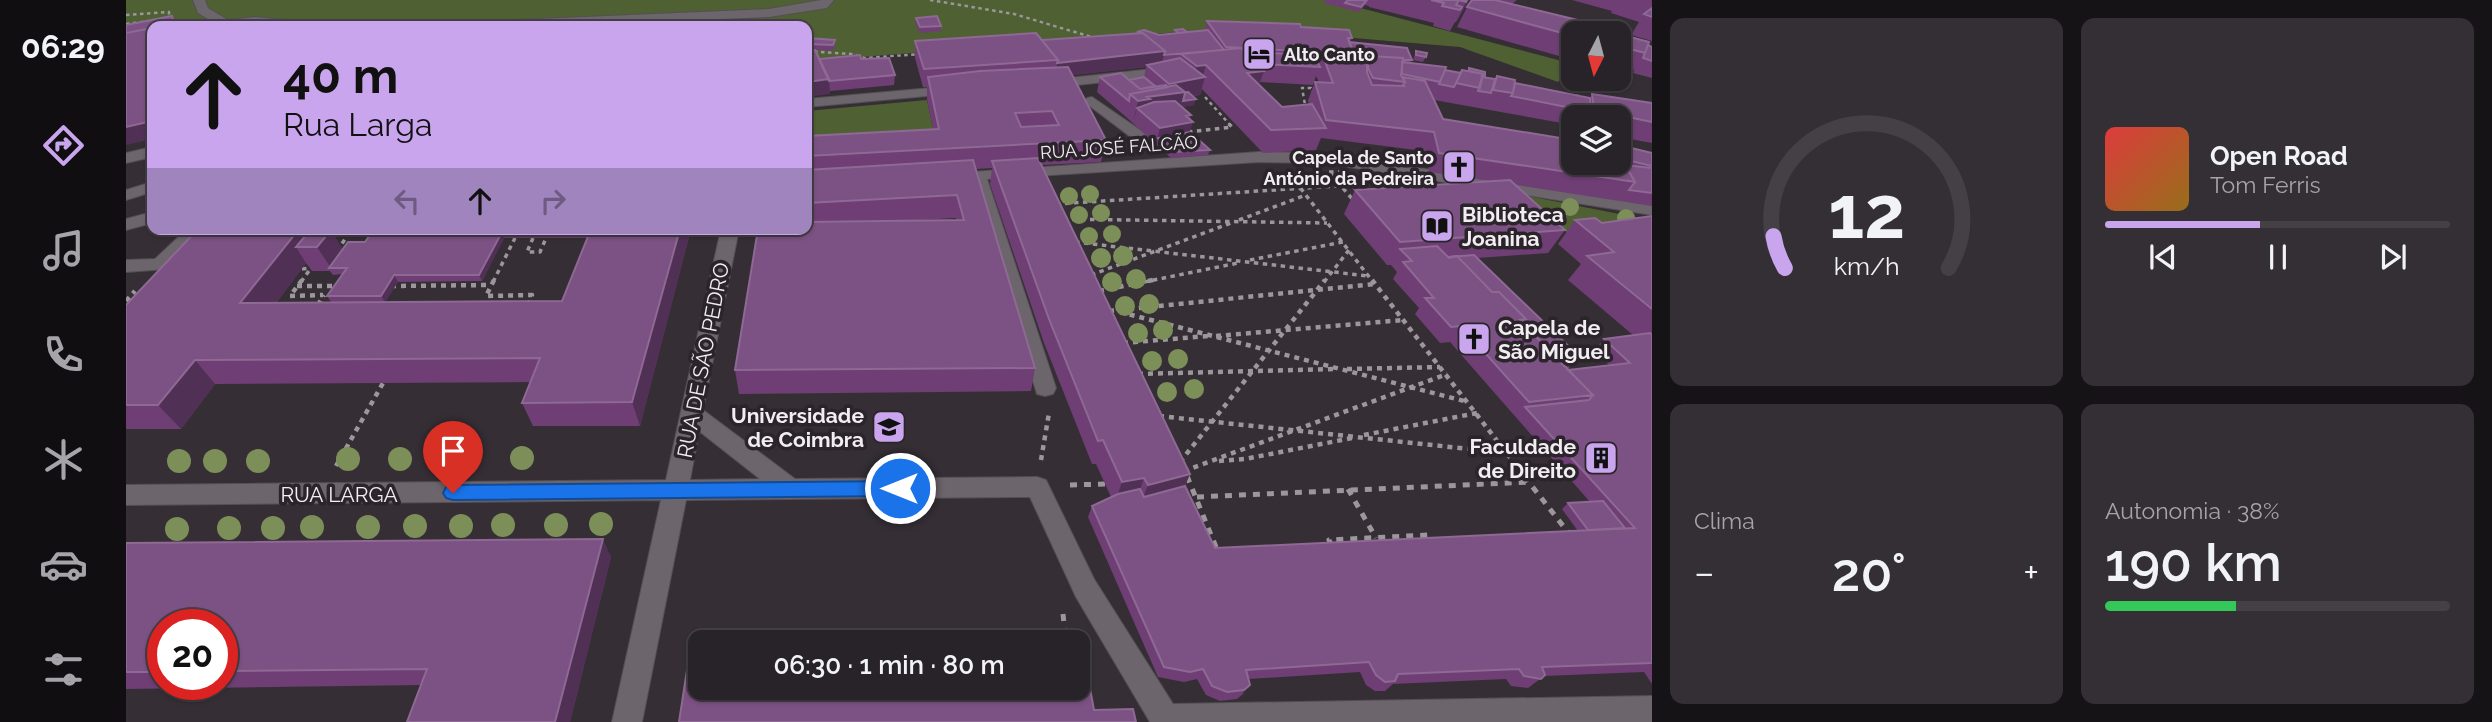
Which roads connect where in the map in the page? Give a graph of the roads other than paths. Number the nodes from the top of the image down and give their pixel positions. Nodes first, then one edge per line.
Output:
1 (200, 0) edge
2 (828, 0) edge
3 (214, 21) edge
4 (584, 21) edge
5 (1189, 69) edge
6 (1033, 85) edge
7 (967, 89) edge
8 (1092, 101) dead end
9 (812, 103) edge
10 (1147, 146) dead end
11 (147, 153) edge
12 (126, 158) edge
13 (978, 176) junction
14 (938, 178) edge
15 (147, 189) edge
16 (126, 195) edge
17 (1652, 210) edge
18 (147, 219) edge
19 (126, 225) edge
20 (192, 235) edge
21 (729, 235) edge
22 (126, 265) edge
23 (1045, 388) road end
24 (692, 413) junction
25 (790, 489) junction
26 (677, 491) junction
27 (126, 495) edge
28 (1652, 711) edge
29 (627, 722) edge

1 - 3 street
2 - 4 street
5 - 6 street
7 - 9 street
8 - 10 street
11 - 12 street
13 - 14 street, RUA JOSÉ FALCÃO
13 - 17 street, RUA JOSÉ FALCÃO
13 - 23 street
15 - 16 street
18 - 19 street
20 - 22 street
21 - 24 street, RUA DE SÃO PEDRO
24 - 25 street
24 - 26 street, RUA DE SÃO PEDRO
25 - 26 street, RUA LARGA
25 - 28 street, RUA LARGA
26 - 27 street, RUA LARGA
26 - 29 street, RUA DE SÃO PEDRO

